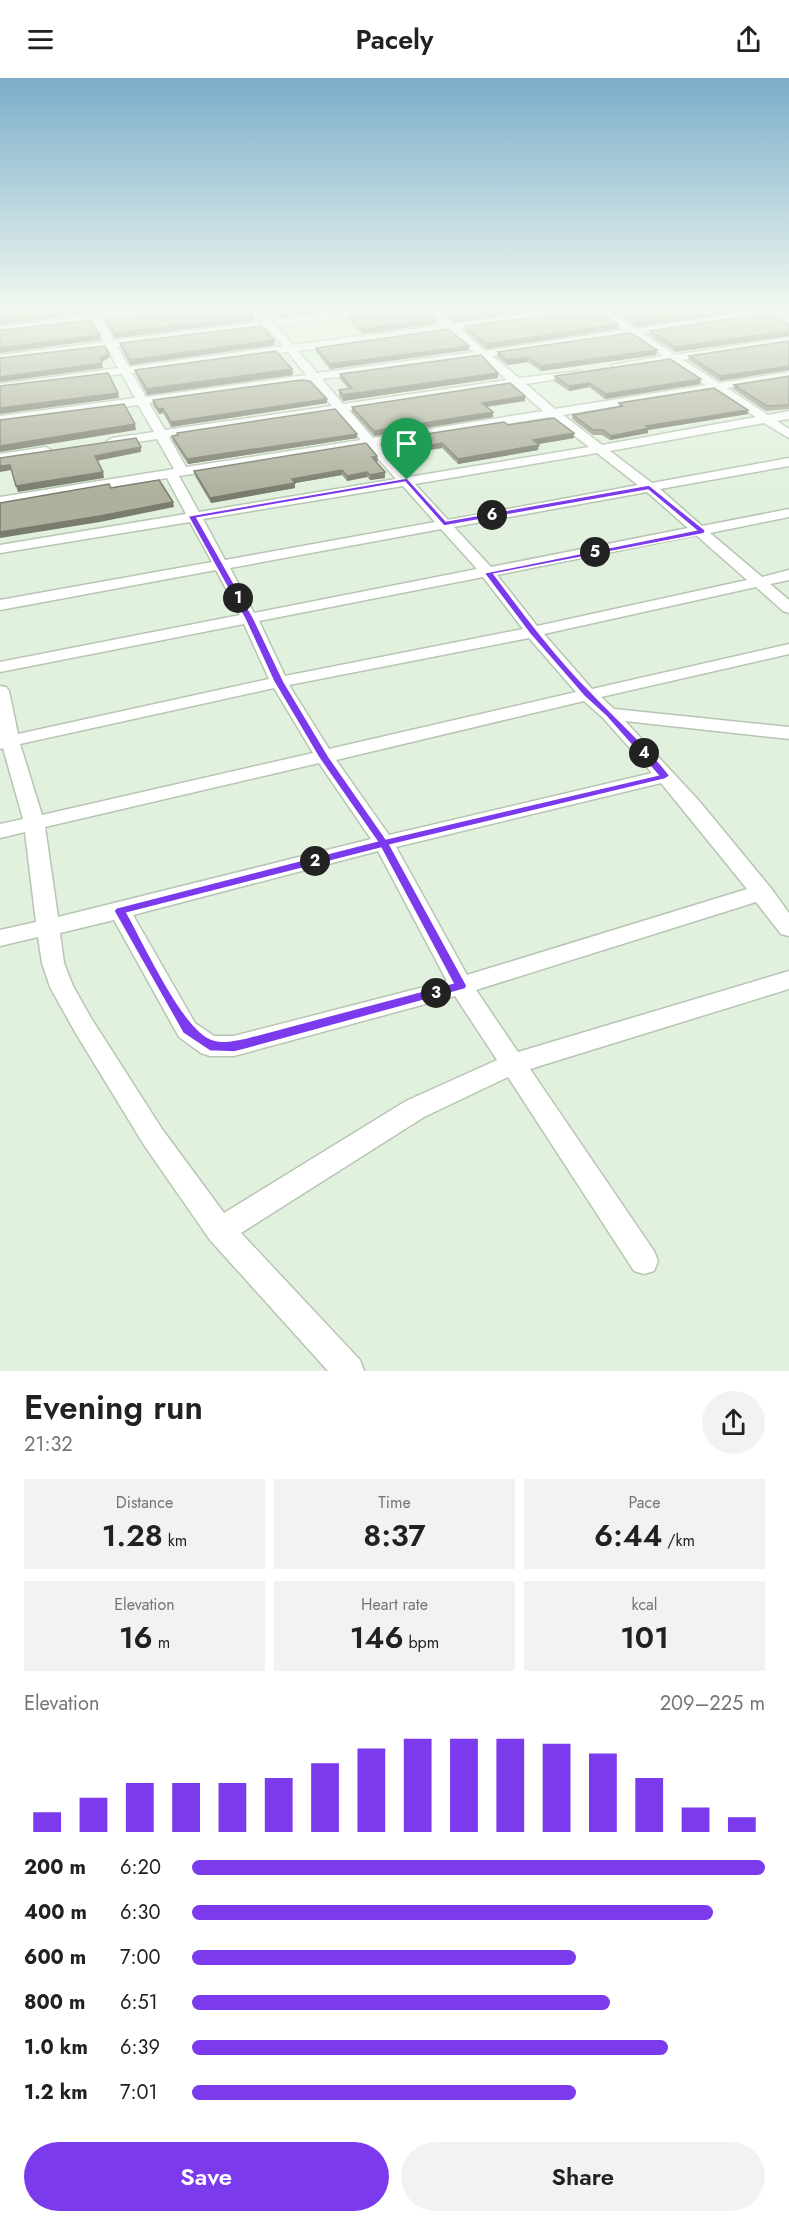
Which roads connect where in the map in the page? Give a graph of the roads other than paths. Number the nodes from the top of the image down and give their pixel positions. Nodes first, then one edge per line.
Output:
1 (114, 371) edge
2 (125, 371) edge
3 (311, 371) edge
4 (351, 371) edge
5 (504, 371) edge
6 (585, 371) edge
7 (693, 371) edge
8 (789, 375) edge
9 (315, 376) junction
10 (516, 382) junction
11 (0, 387) edge
12 (717, 387) junction
13 (143, 401) junction
14 (339, 407) junction
15 (553, 413) junction
16 (789, 415) edge
17 (766, 419) junction
18 (0, 420) edge
19 (789, 434) edge
20 (160, 435) junction
21 (373, 442) junction
22 (103, 443) edge
23 (601, 449) junction
24 (57, 450) edge
25 (0, 458) edge
26 (789, 462) edge
27 (176, 473) junction
28 (407, 480) junction
29 (649, 487) junction
30 (0, 501) edge
31 (789, 513) edge
32 (192, 516) junction
33 (444, 524) junction
34 (702, 532) junction
35 (0, 549) edge
36 (219, 564) junction
37 (488, 573) junction
38 (789, 575) edge
39 (759, 582) junction
40 (0, 604) edge
41 (789, 608) edge
42 (249, 619) junction
43 (533, 632) junction
44 (789, 649) edge
45 (0, 667) edge
46 (279, 682) junction
47 (0, 691) edge
48 (587, 694) junction
49 (609, 714) junction
50 (789, 733) edge
51 (5, 742) edge
52 (324, 758) junction
53 (665, 776) junction
54 (34, 823) junction
55 (0, 831) edge
56 (384, 843) junction
57 (762, 892) junction
58 (120, 911) junction
59 (48, 926) junction
60 (789, 928) edge
61 (0, 938) edge
62 (789, 980) edge
63 (460, 986) junction
64 (512, 1064) junction
65 (219, 1231) junction
66 (645, 1261) dead end
67 (349, 1371) edge

1 - 11 street
2 - 13 street
3 - 9 street
4 - 9 street
5 - 10 street
6 - 10 street
7 - 12 street
8 - 12 street
9 - 13 street
9 - 14 street
10 - 14 street
10 - 15 street
12 - 15 street
12 - 17 street
13 - 18 street
13 - 20 street
14 - 20 street
14 - 21 street
15 - 21 street
15 - 23 street
16 - 17 street
17 - 19 street
17 - 23 street
20 - 22 street
20 - 27 street
21 - 27 street
21 - 28 street
23 - 28 street
23 - 29 street
24 - 25 street
26 - 29 street
27 - 30 street
27 - 32 street
28 - 32 street
28 - 33 street
29 - 33 street
29 - 34 street
31 - 34 street
32 - 35 street
32 - 36 street
33 - 36 street
33 - 37 street
34 - 37 street
34 - 39 street
36 - 40 street
36 - 42 street
37 - 42 street
37 - 43 street
38 - 39 street
39 - 41 street
39 - 43 street
42 - 45 street
42 - 46 street
43 - 46 street
43 - 48 street
44 - 48 street
46 - 51 street
46 - 52 street
47 - 51 street
48 - 49 street
48 - 52 street
49 - 50 street
49 - 53 street
51 - 54 street
52 - 54 street
52 - 56 street
53 - 56 street
53 - 57 street
54 - 55 street
54 - 59 street
56 - 58 street
56 - 63 street
57 - 60 street
57 - 63 street
58 - 59 street
58 - 63 street
59 - 61 street
59 - 65 street
62 - 64 street
63 - 64 street
64 - 65 street
64 - 66 street
65 - 67 street

